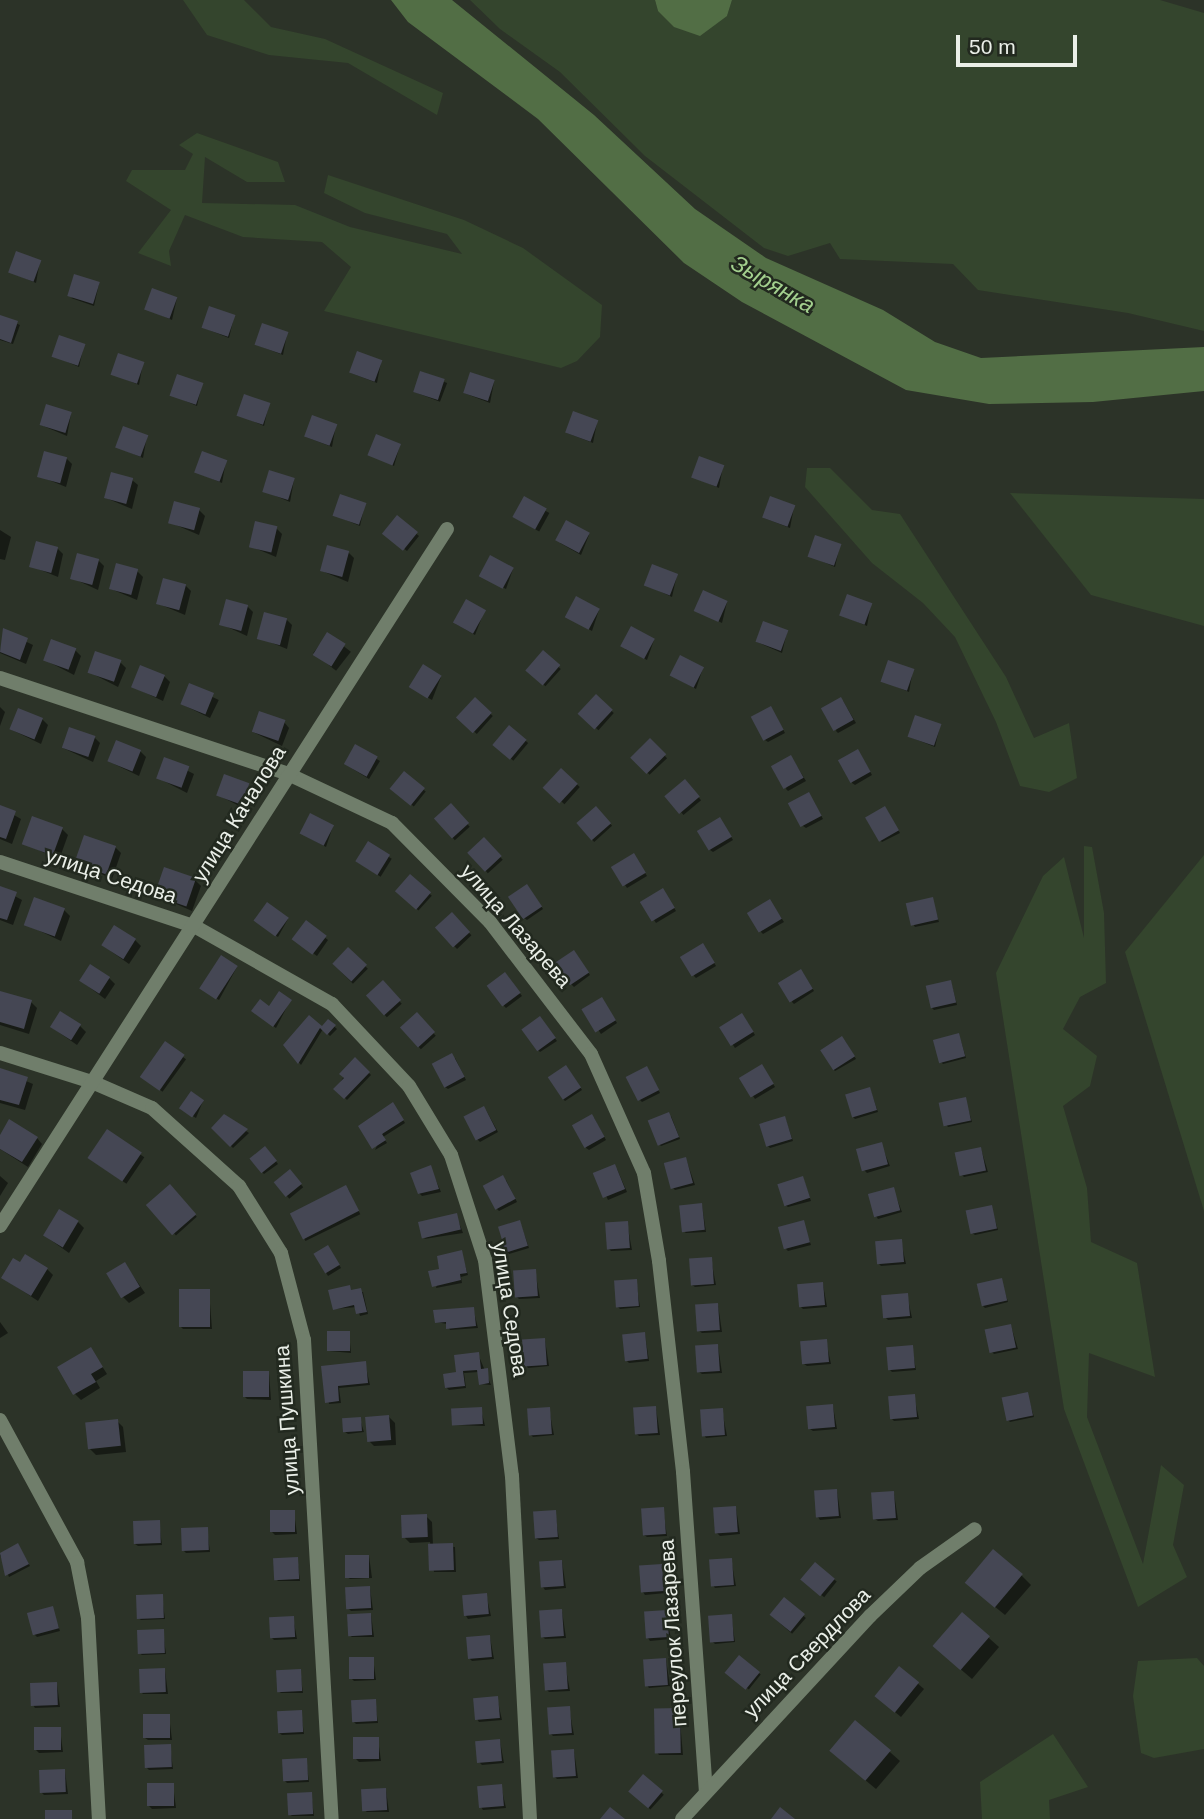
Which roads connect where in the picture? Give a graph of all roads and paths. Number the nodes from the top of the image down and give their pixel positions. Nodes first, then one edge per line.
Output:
1 (447, 529) dead end
2 (0, 678) edge
3 (288, 774) junction
4 (0, 862) edge
5 (194, 926) junction
6 (0, 1054) edge
7 (92, 1082) junction
8 (0, 1226) edge
9 (0, 1419) edge
10 (683, 1472) joint
11 (975, 1529) dead end
12 (706, 1791) junction
13 (99, 1819) edge
14 (332, 1819) edge
15 (530, 1819) edge
16 (682, 1819) edge

1 - 3 street, улица Качалова
2 - 3 street, улица Лазарева
3 - 5 street, улица Качалова
3 - 10 street, улица Лазарева
4 - 5 street, улица Седова
5 - 7 street, улица Качалова
5 - 15 street, улица Седова
6 - 7 street, улица Пушкина
7 - 8 street, улица Качалова
7 - 14 street, улица Пушкина
9 - 13 street
10 - 12 street, переулок Лазарева
11 - 12 street, улица Свердлова
12 - 16 street, улица Свердлова

